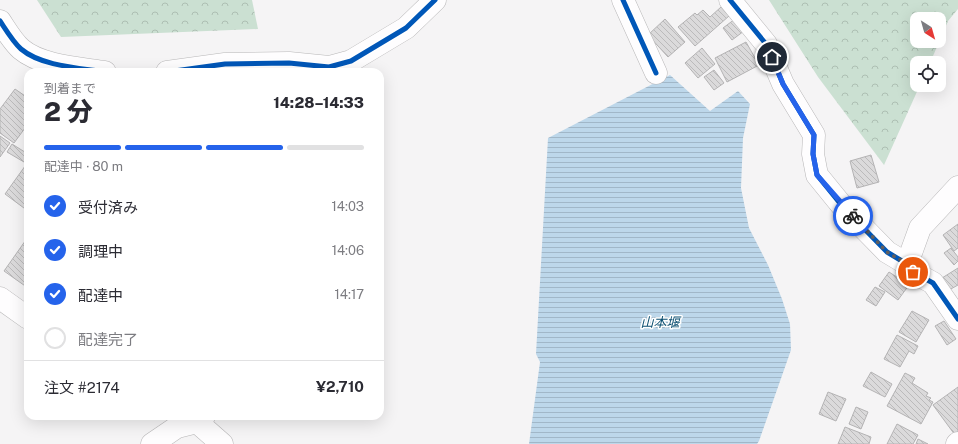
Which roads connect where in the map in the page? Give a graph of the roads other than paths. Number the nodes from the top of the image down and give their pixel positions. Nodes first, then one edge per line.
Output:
1 (435, 0) edge
2 (623, 0) edge
3 (730, 0) edge
4 (0, 21) edge
5 (82, 68) edge
6 (196, 68) edge
7 (322, 68) edge
8 (332, 68) edge
9 (656, 73) dead end
10 (958, 187) edge
11 (907, 264) junction
12 (0, 298) edge
13 (24, 315) edge
14 (958, 319) edge
15 (192, 420) edge
16 (198, 420) edge
17 (152, 444) edge
18 (222, 444) edge

1 - 8 street
2 - 9 street
3 - 11 street
4 - 5 street
6 - 7 street
10 - 11 street
11 - 14 street
12 - 13 street
15 - 17 street
16 - 18 street

